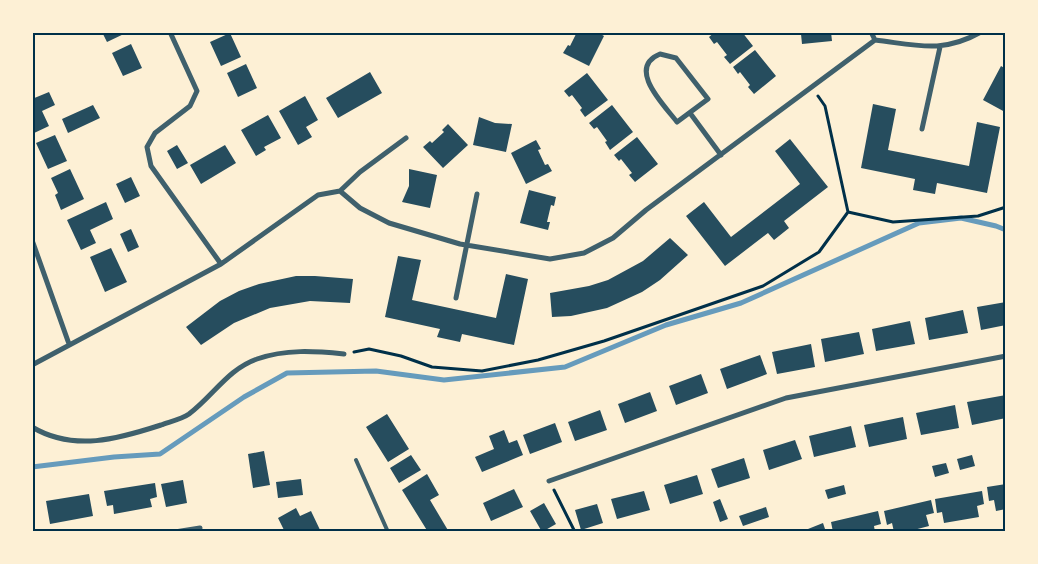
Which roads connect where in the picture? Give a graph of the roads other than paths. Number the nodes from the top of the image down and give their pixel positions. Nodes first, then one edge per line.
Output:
1 (170, 32) edge
2 (872, 32) edge
3 (981, 32) edge
4 (875, 40) junction
5 (940, 47) junction
6 (690, 113) junction
7 (922, 129) dead end
8 (406, 138) dead end
9 (721, 155) junction
10 (340, 191) junction
11 (477, 194) dead end
12 (32, 240) edge
13 (467, 245) junction
14 (221, 264) junction
15 (456, 298) dead end
16 (69, 344) junction
17 (344, 354) dead end
18 (1006, 356) edge
19 (32, 365) edge
20 (32, 427) edge
21 (356, 460) dead end
22 (549, 481) road end
23 (200, 528) dead end
24 (175, 532) edge
25 (388, 532) edge

1 - 14 street
2 - 4 street
3 - 5 street
4 - 5 street
4 - 9 street
5 - 7 street
6 - 6 street
6 - 9 street
8 - 10 street
9 - 13 street
10 - 13 street
10 - 14 street
11 - 13 street
12 - 16 street
13 - 15 street
14 - 16 street
16 - 19 street
17 - 20 street
18 - 22 street
21 - 25 lane
23 - 24 street

